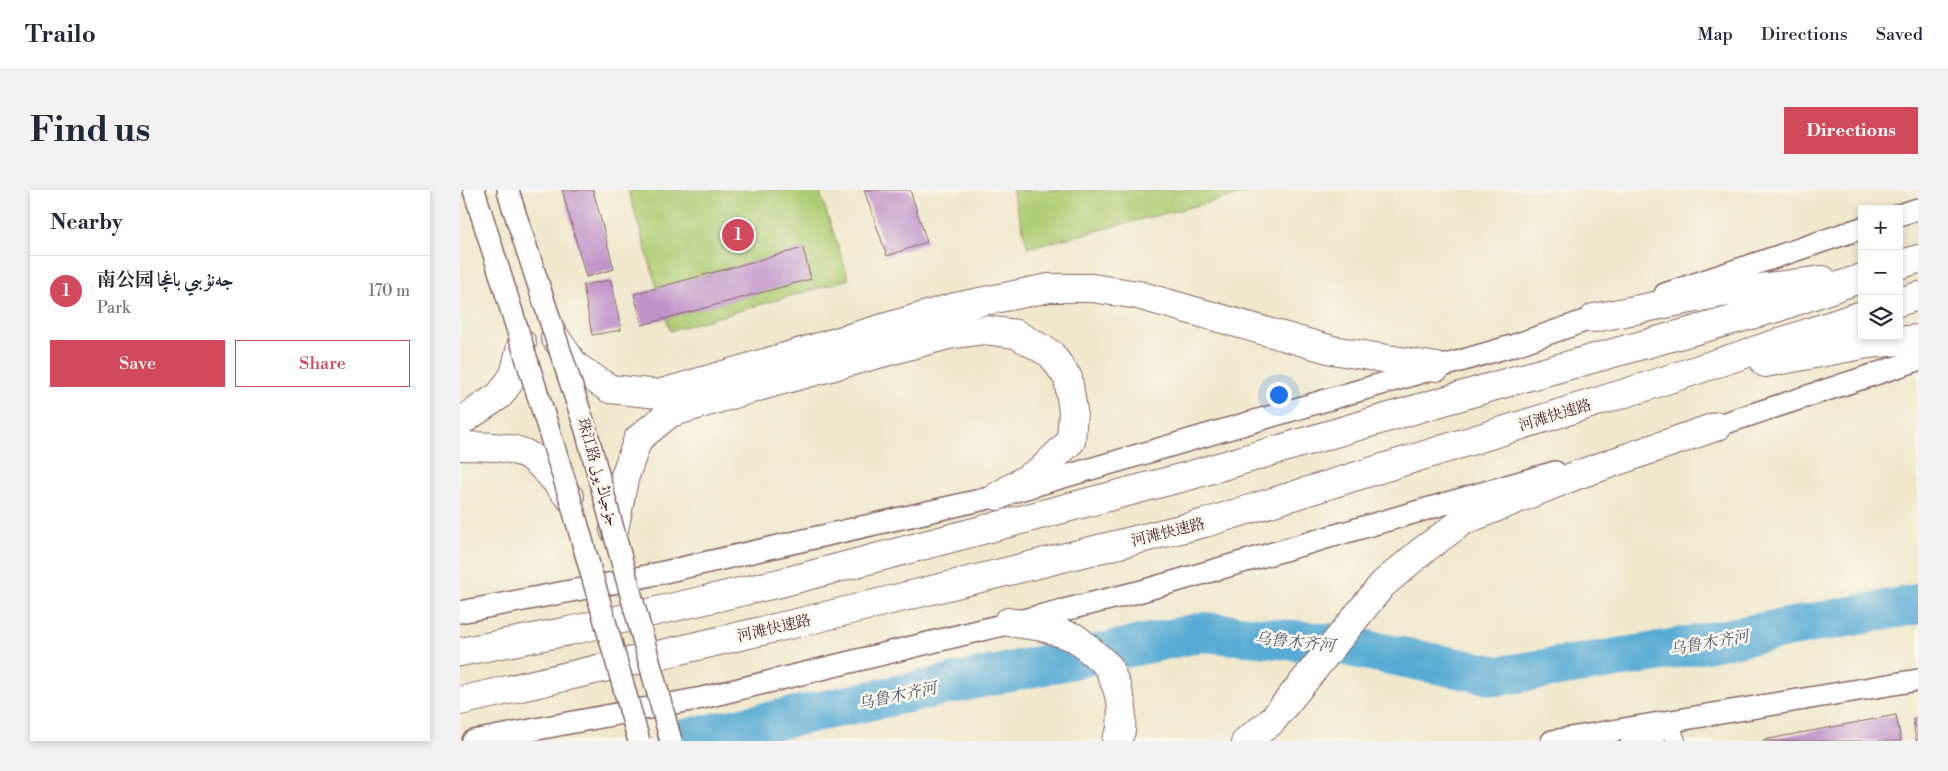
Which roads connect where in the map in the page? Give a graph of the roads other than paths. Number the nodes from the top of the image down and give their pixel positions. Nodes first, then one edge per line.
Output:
1 (474, 190) edge
2 (511, 198) edge
3 (1918, 209) edge
4 (1903, 214) edge
5 (1858, 229) edge
6 (1918, 259) edge
7 (1903, 264) edge
8 (1858, 277) edge
9 (1858, 278) edge
10 (1918, 296) edge
11 (1903, 301) edge
12 (1858, 316) edge
13 (1594, 318) junction
14 (923, 329) junction
15 (554, 337) junction
16 (1918, 339) edge
17 (522, 343) junction
18 (1918, 360) edge
19 (1437, 367) junction
20 (1648, 386) junction
21 (460, 422) edge
22 (1718, 426) junction
23 (460, 446) edge
24 (998, 496) junction
25 (570, 498) junction
26 (614, 530) junction
27 (460, 612) edge
28 (1008, 622) junction
29 (460, 652) edge
30 (1918, 680) edge
31 (460, 701) edge
32 (1669, 720) junction
33 (474, 741) edge
34 (639, 741) edge
35 (671, 741) edge
36 (1116, 741) edge
37 (1246, 741) edge
38 (1552, 741) edge
39 (1630, 741) edge
40 (1676, 741) edge

1 - 17 street, bridge
2 - 15 street, 珠江路 جۇجياڭ يولى, bridge
3 - 4 street
5 - 13 street
6 - 7 highway
8 - 13 highway
9 - 29 highway
10 - 11 highway
12 - 20 highway, 河滩快速路
13 - 19 street
14 - 15 highway, bridge
14 - 19 highway
14 - 24 highway
14 - 26 highway
15 - 26 street, 珠江路 جۇجياڭ يولى, bridge
16 - 20 highway
17 - 21 highway
17 - 25 street, bridge
18 - 22 street
19 - 24 street
20 - 31 highway, 河滩快速路
22 - 28 street
22 - 37 highway
23 - 25 highway
24 - 27 street
25 - 34 street, bridge
26 - 35 street, 珠江路 جۇجياڭ يولى, bridge
28 - 33 street
28 - 36 highway
30 - 32 street
32 - 38 street
32 - 39 street
32 - 40 street

